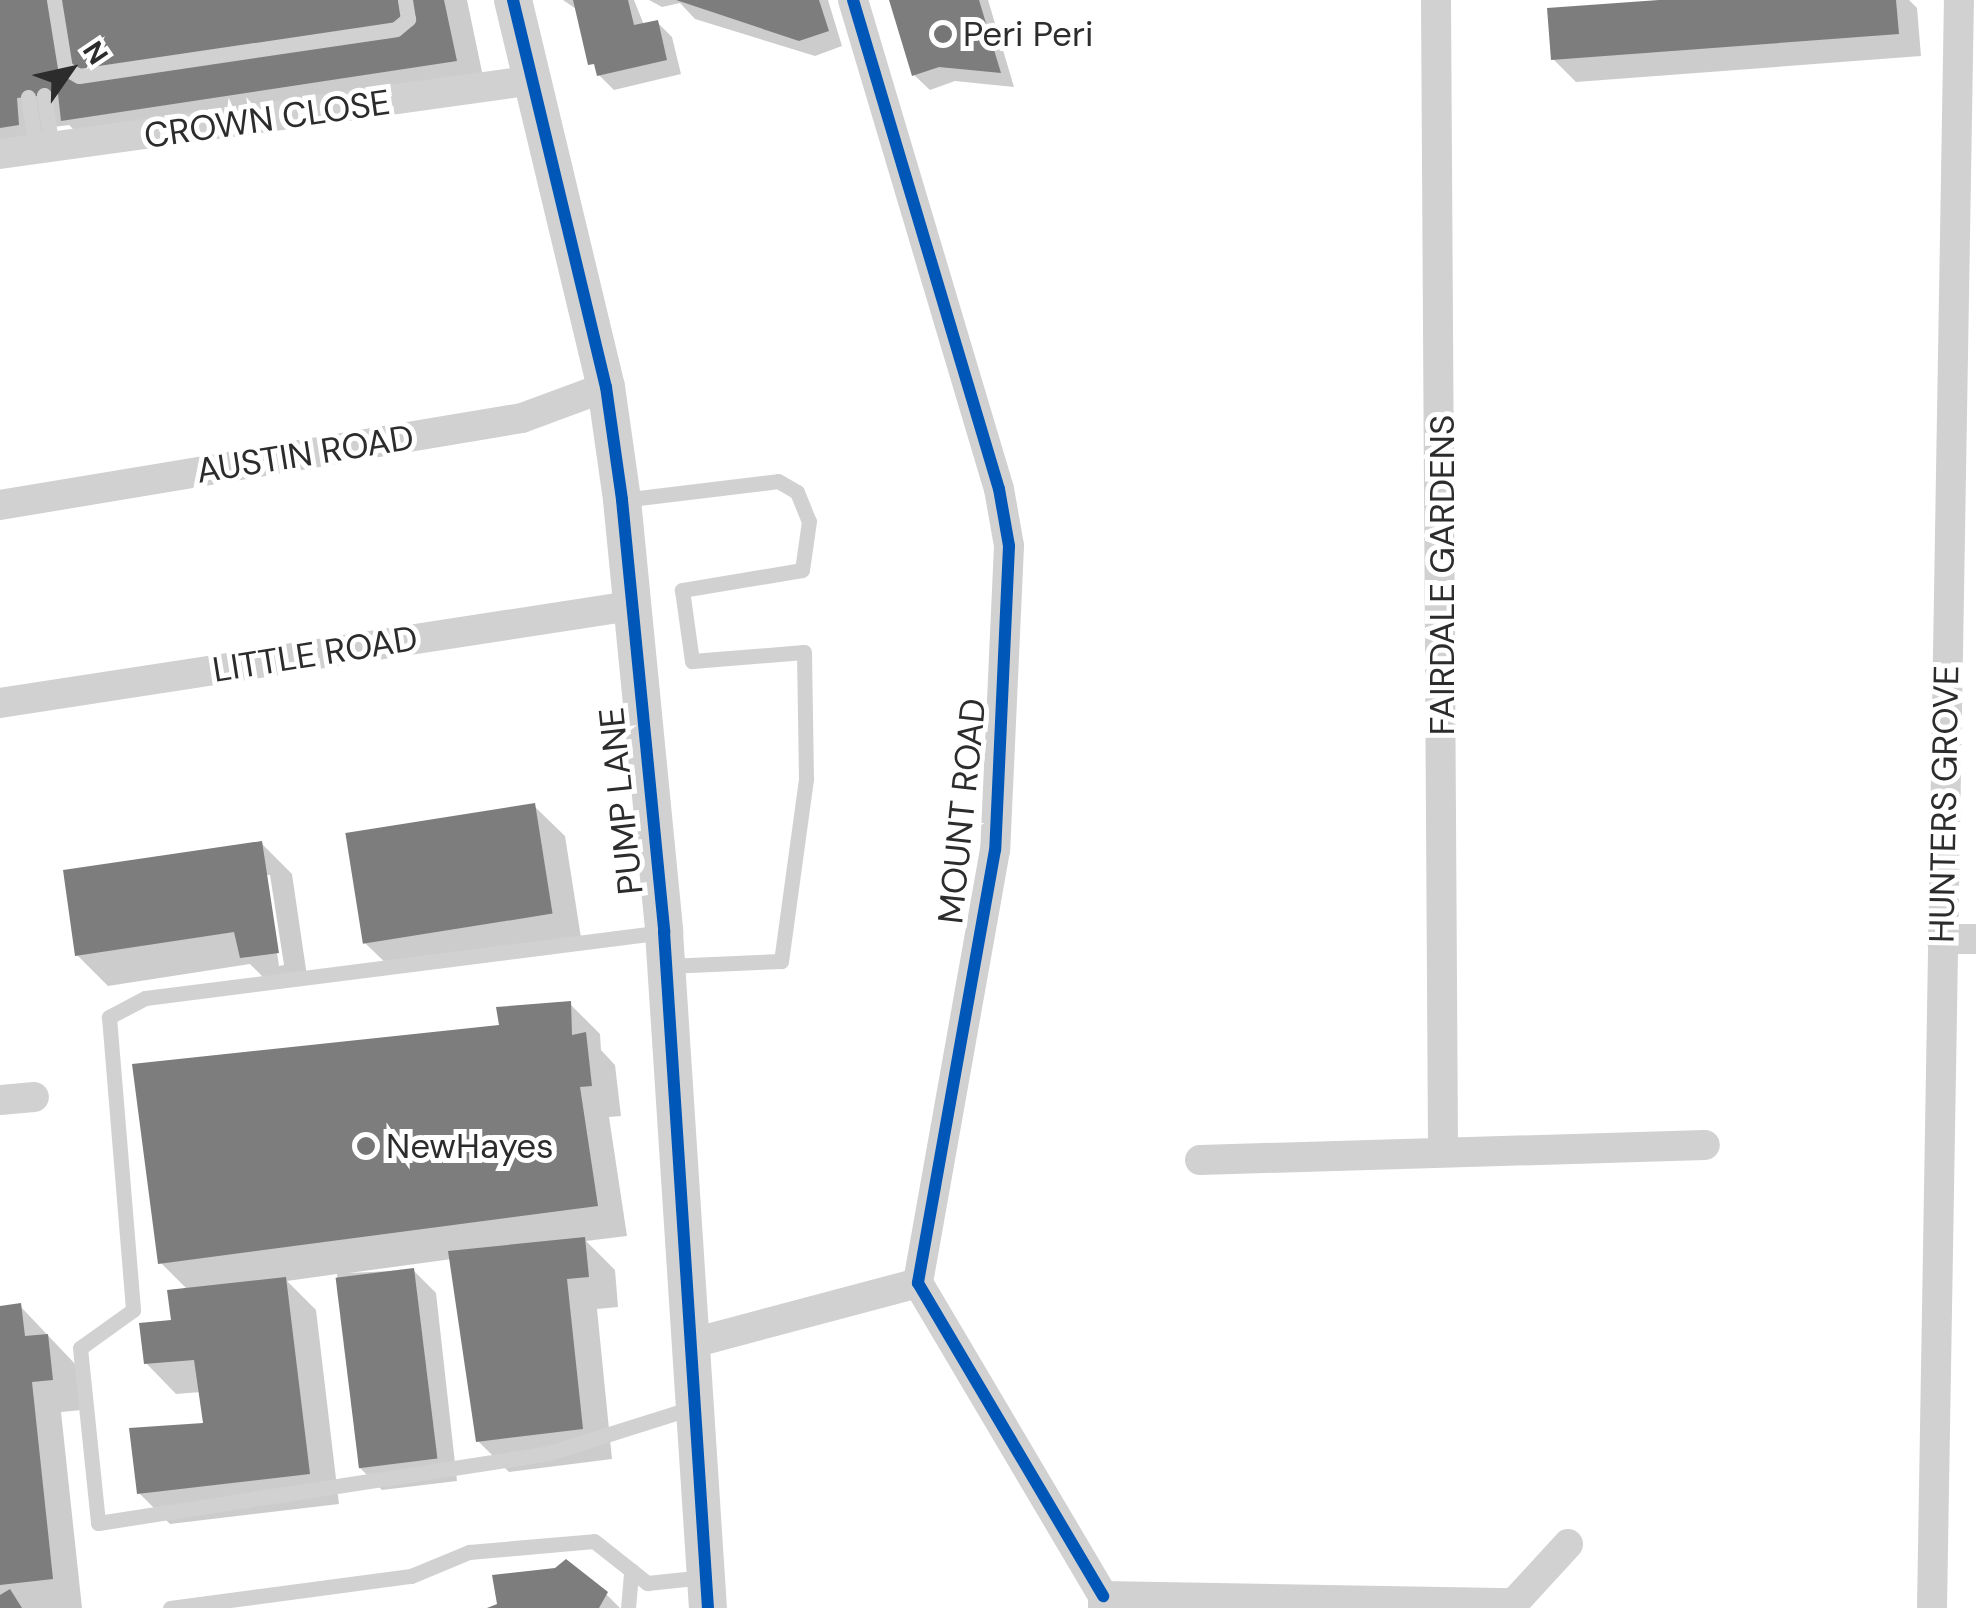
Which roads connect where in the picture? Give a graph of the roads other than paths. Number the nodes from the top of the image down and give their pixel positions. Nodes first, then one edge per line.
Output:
1 (54, 0) edge
2 (404, 0) edge
3 (513, 0) edge
4 (853, 0) edge
5 (1436, 0) edge
6 (1959, 0) edge
7 (534, 80) junction
8 (36, 96) dead end
9 (44, 149) junction
10 (0, 154) edge
11 (606, 387) junction
12 (622, 500) junction
13 (0, 504) edge
14 (630, 606) junction
15 (0, 703) edge
16 (1942, 939) junction
17 (1976, 939) edge
18 (665, 950) junction
19 (34, 1097) dead end
20 (0, 1100) edge
21 (1705, 1145) dead end
22 (1443, 1150) junction
23 (1200, 1160) dead end
24 (918, 1283) junction
25 (688, 1344) junction
26 (692, 1408) junction
27 (1568, 1544) dead end
28 (630, 1570) junction
29 (707, 1592) edge
30 (1103, 1602) edge
31 (1514, 1605) edge
32 (219, 1606) edge
33 (170, 1608) edge
34 (628, 1608) edge
35 (1932, 1608) edge

1 - 2 lane
3 - 7 street, PUMP LANE
4 - 24 street, MOUNT ROAD
5 - 22 street, FAIRDALE GARDENS
6 - 16 street, HUNTERS GROVE
7 - 9 street, CROWN CLOSE
7 - 11 street, PUMP LANE
8 - 9 lane
9 - 10 street, CROWN CLOSE
11 - 12 street, PUMP LANE
11 - 13 street, AUSTIN ROAD
12 - 14 street, PUMP LANE
12 - 18 lane
14 - 15 street, LITTLE ROAD
14 - 18 street, PUMP LANE
16 - 17 street
16 - 35 street, HUNTERS GROVE
18 - 25 street, PUMP LANE
18 - 26 lane
19 - 20 street
21 - 22 street
22 - 23 street
24 - 25 street
24 - 30 street
25 - 26 street, PUMP LANE
26 - 29 street, PUMP LANE
27 - 31 street
28 - 29 lane
28 - 32 lane
28 - 34 lane
30 - 31 street
32 - 33 lane

